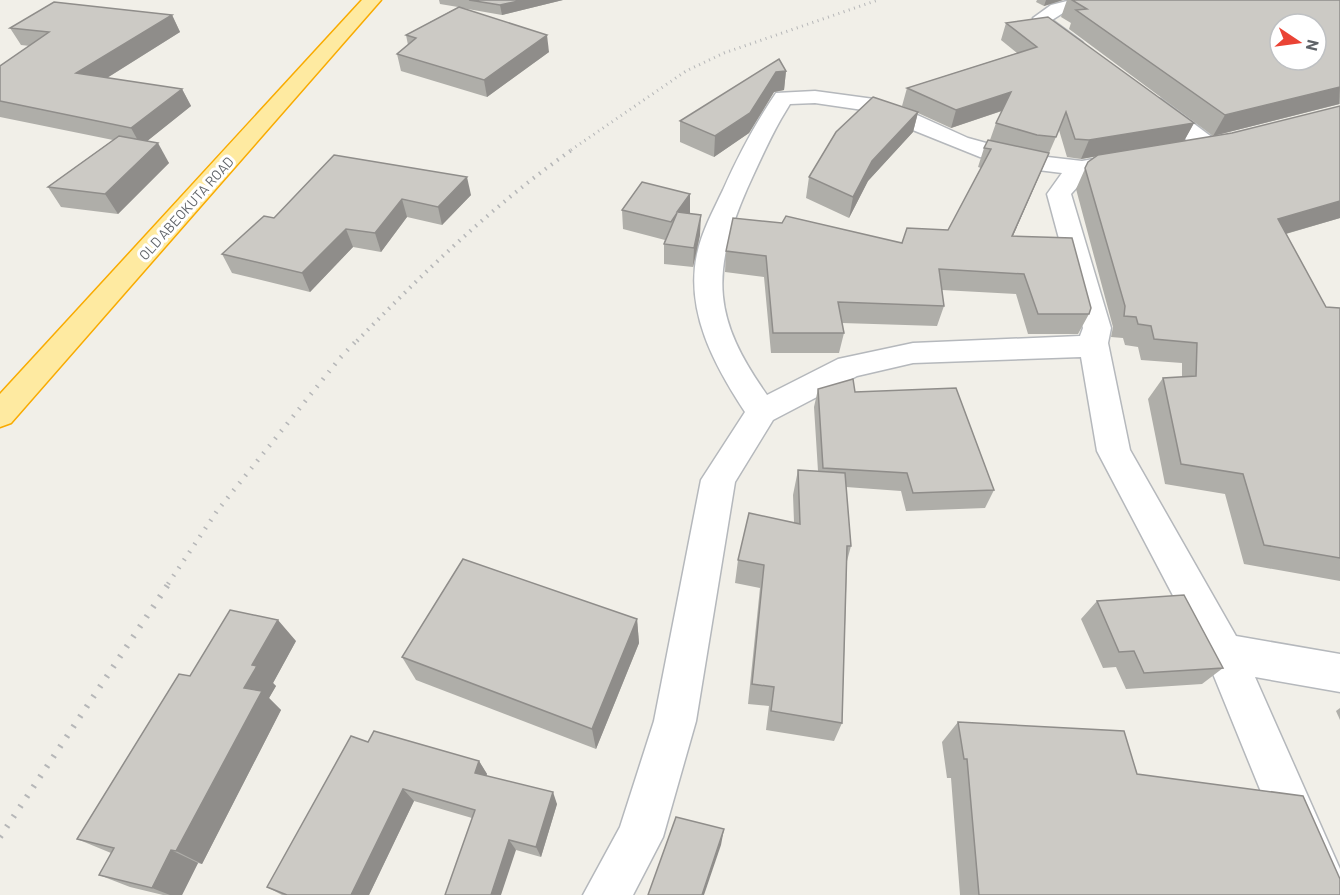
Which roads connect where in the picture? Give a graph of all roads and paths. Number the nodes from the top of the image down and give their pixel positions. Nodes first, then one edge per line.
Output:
1 (372, 0) edge
2 (1093, 0) edge
3 (1090, 57) edge
4 (1136, 91) edge
5 (1241, 138) edge
6 (1209, 146) junction
7 (1080, 168) junction
8 (1093, 343) junction
9 (762, 412) junction
10 (0, 415) edge
11 (1224, 653) junction
12 (1340, 673) edge
13 (607, 895) edge
14 (1327, 895) edge

1 - 10 highway, OLD ABEOKUTA ROAD
2 - 3 street
4 - 6 street
5 - 6 street
6 - 7 street
7 - 8 street
7 - 9 street
8 - 9 street
8 - 11 street
9 - 13 street
11 - 12 street
11 - 14 street

